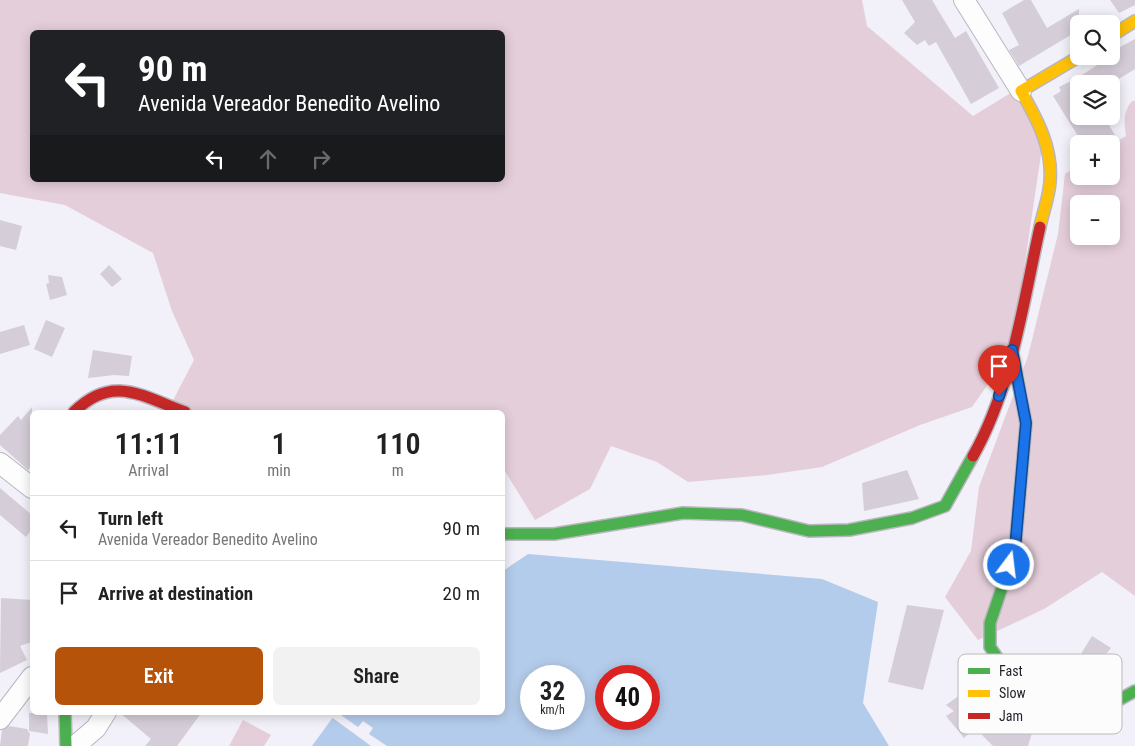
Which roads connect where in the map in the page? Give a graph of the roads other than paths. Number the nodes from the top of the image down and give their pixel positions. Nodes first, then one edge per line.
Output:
1 (964, 0) edge
2 (1135, 21) edge
3 (1120, 30) edge
4 (1070, 62) edge
5 (1021, 91) junction
6 (1012, 350) junction
7 (76, 410) edge
8 (180, 410) edge
9 (0, 463) edge
10 (30, 486) edge
11 (505, 534) edge
12 (995, 654) edge
13 (30, 680) edge
14 (1135, 691) edge
15 (1122, 698) edge
16 (66, 715) edge
17 (104, 715) edge
18 (0, 719) edge
19 (66, 746) edge
20 (75, 746) edge

1 - 5 street
2 - 3 main road
4 - 5 main road
5 - 6 main road
6 - 11 main road
6 - 12 main road
7 - 8 main road
9 - 10 street
13 - 18 street
14 - 15 main road
16 - 19 main road
17 - 20 street

